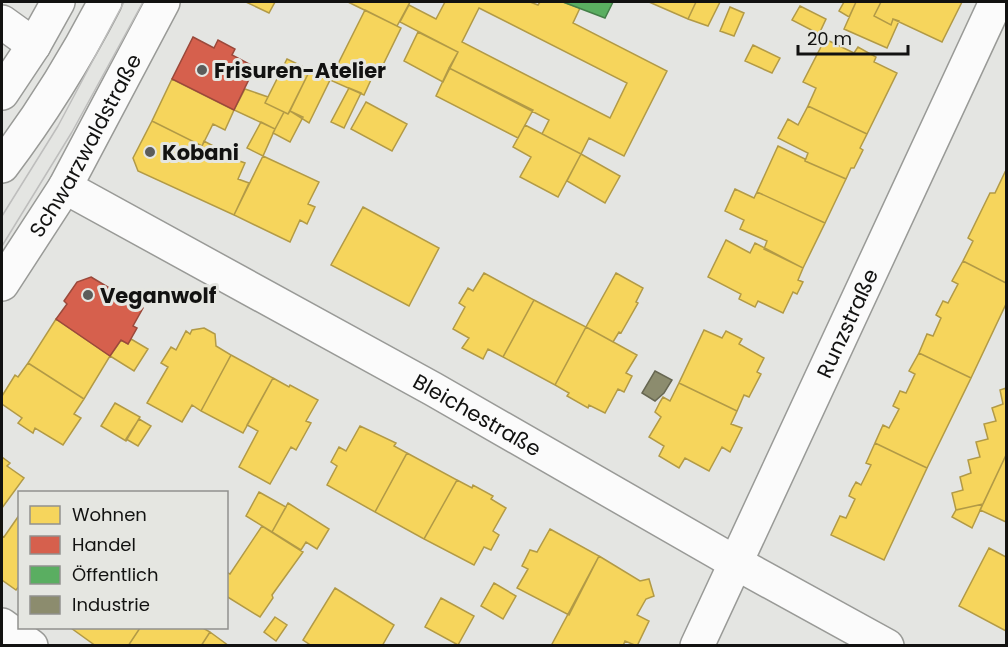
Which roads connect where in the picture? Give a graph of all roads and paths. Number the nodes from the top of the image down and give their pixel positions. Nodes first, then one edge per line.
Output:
1 (58, 2) edge
2 (105, 2) edge
3 (163, 2) edge
4 (996, 2) edge
5 (2, 22) edge
6 (34, 45) junction
7 (2, 93) edge
8 (2, 166) edge
9 (65, 187) junction
10 (2, 284) edge
11 (736, 563) junction
12 (2, 624) edge
13 (31, 645) edge
14 (697, 645) edge
15 (887, 645) edge

1 - 6 street
2 - 8 street
3 - 9 street, Schwarzwaldstraße
4 - 11 street, Runzstraße
5 - 6 street
6 - 7 street
9 - 10 street, Schwarzwaldstraße
9 - 11 street, Bleichestraße
11 - 14 street, Runzstraße
11 - 15 street, Bleichestraße
12 - 13 street

